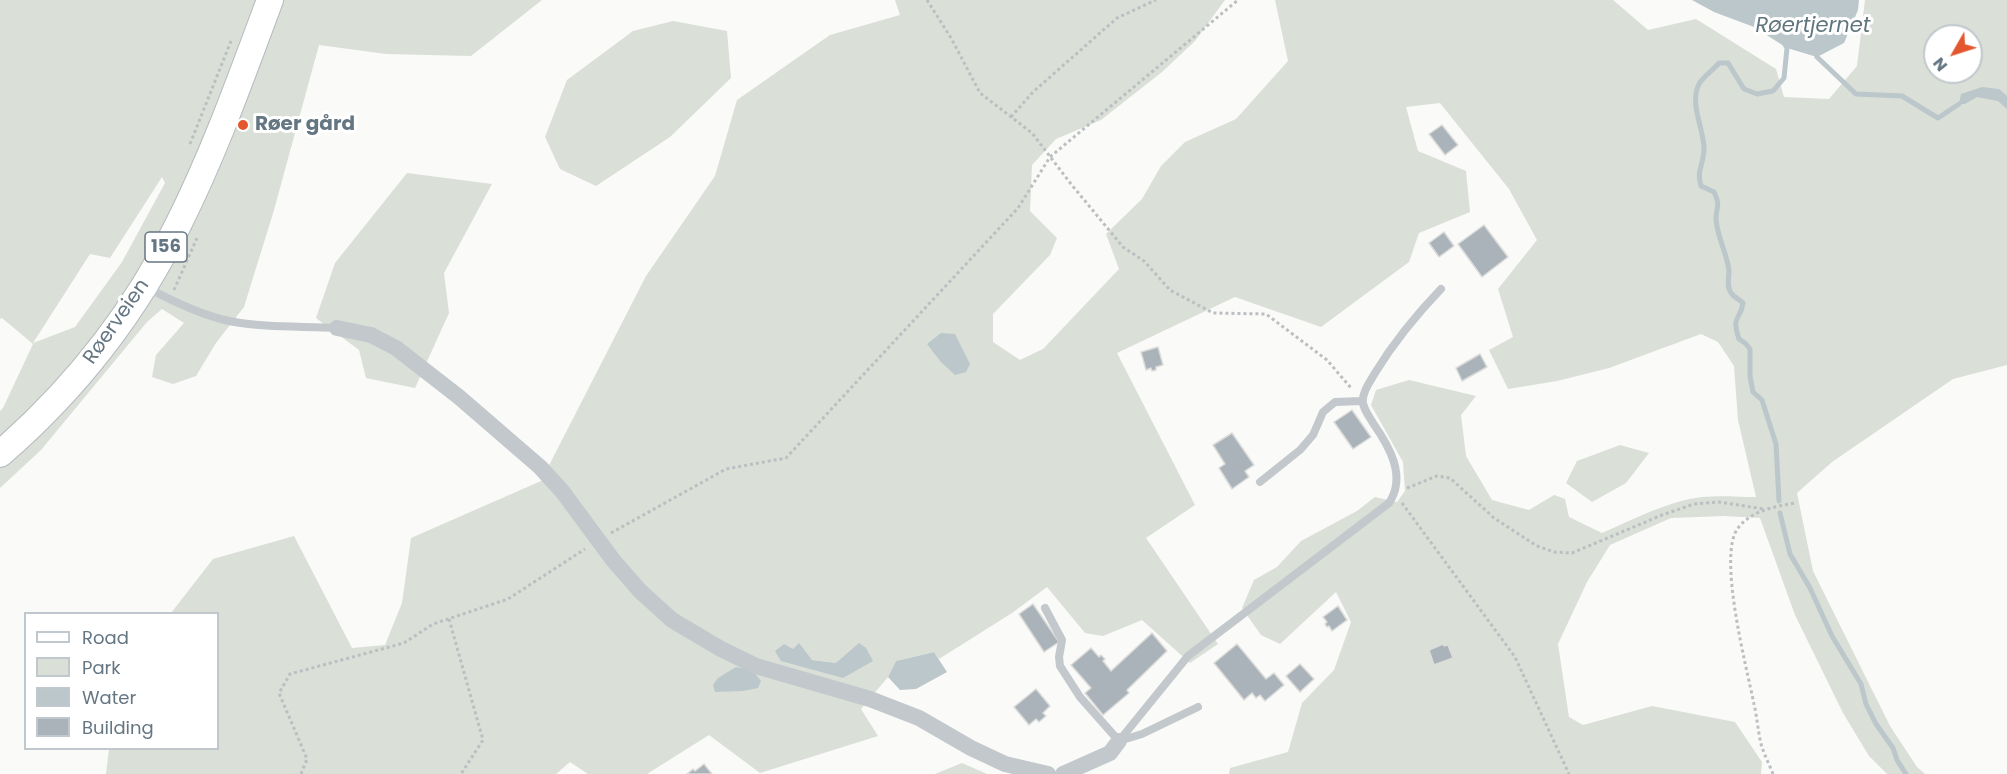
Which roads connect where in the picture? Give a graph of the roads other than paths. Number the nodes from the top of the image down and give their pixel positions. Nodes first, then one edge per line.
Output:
1 (270, 0) edge
2 (143, 286) junction
3 (1441, 289) dead end
4 (337, 328) joint
5 (1362, 401) junction
6 (0, 454) edge
7 (1260, 482) dead end
8 (1045, 608) dead end
9 (1198, 707) dead end
10 (1119, 741) junction
11 (1048, 774) edge
12 (1063, 774) edge

1 - 2 main road, Røerveien / 156
2 - 4 lane
2 - 6 main road, Røerveien / 156
3 - 5 lane
4 - 11 street
5 - 7 lane
5 - 10 lane
8 - 10 lane
9 - 10 lane
10 - 12 street

